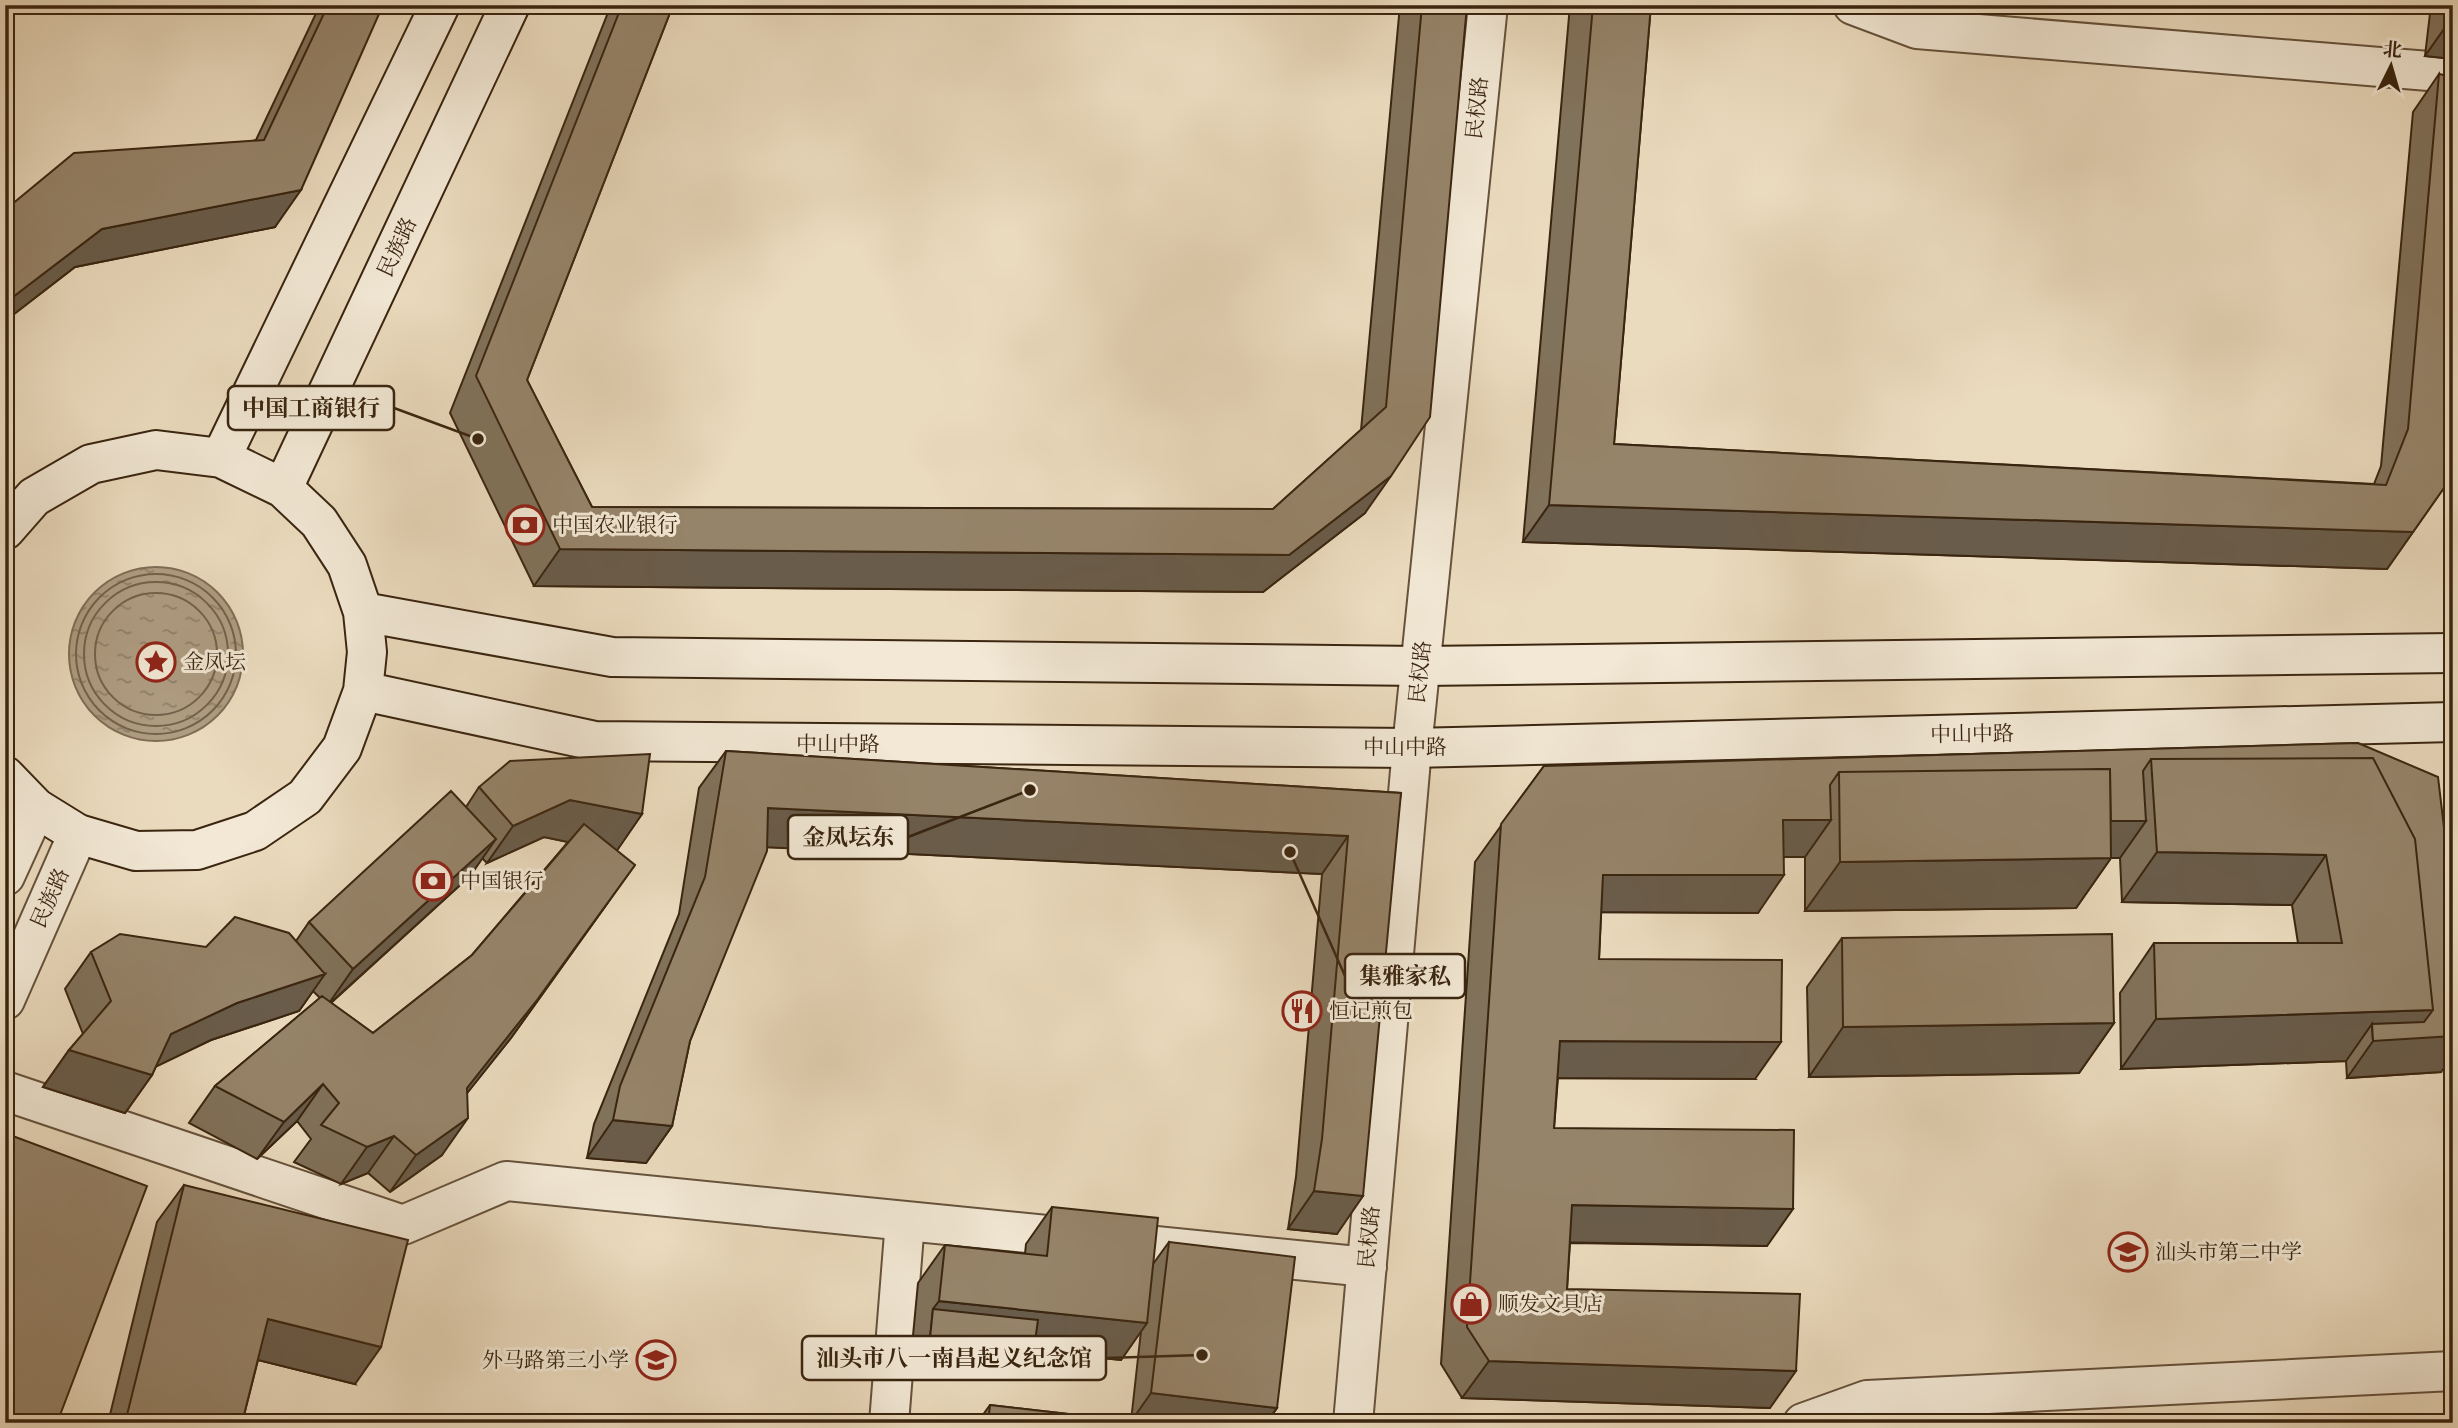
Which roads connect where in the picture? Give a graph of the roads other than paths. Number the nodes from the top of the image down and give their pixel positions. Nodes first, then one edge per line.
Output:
1 (440, 5) edge
2 (510, 5) edge
3 (1488, 5) edge
4 (1853, 5) edge
5 (2453, 74) edge
6 (221, 458) junction
7 (283, 488) junction
8 (5, 530) edge
9 (363, 612) junction
10 (2453, 653) edge
11 (1421, 666) junction
12 (363, 691) junction
13 (2453, 722) edge
14 (1412, 748) junction
15 (5, 776) edge
16 (36, 808) junction
17 (78, 834) junction
18 (5, 876) edge
19 (5, 1000) edge
20 (5, 1091) edge
21 (905, 1221) junction
22 (1367, 1267) junction
23 (2453, 1371) edge
24 (889, 1423) edge
25 (1353, 1423) edge
26 (1803, 1423) edge

1 - 6 main road
2 - 7 main road, 民族路
3 - 11 main road, 民权路
4 - 5 main road
6 - 7 main road
6 - 8 main road
7 - 9 main road
9 - 11 main road
9 - 12 main road
10 - 11 main road
11 - 14 main road, 民权路
12 - 14 main road, 中山中路
12 - 17 main road
13 - 14 main road, 中山中路
14 - 22 main road, 民权路
15 - 16 main road
16 - 17 main road
16 - 18 main road
17 - 19 main road, 民族路
20 - 21 main road
21 - 22 main road
21 - 24 main road
22 - 25 main road, 民权路
23 - 26 main road

